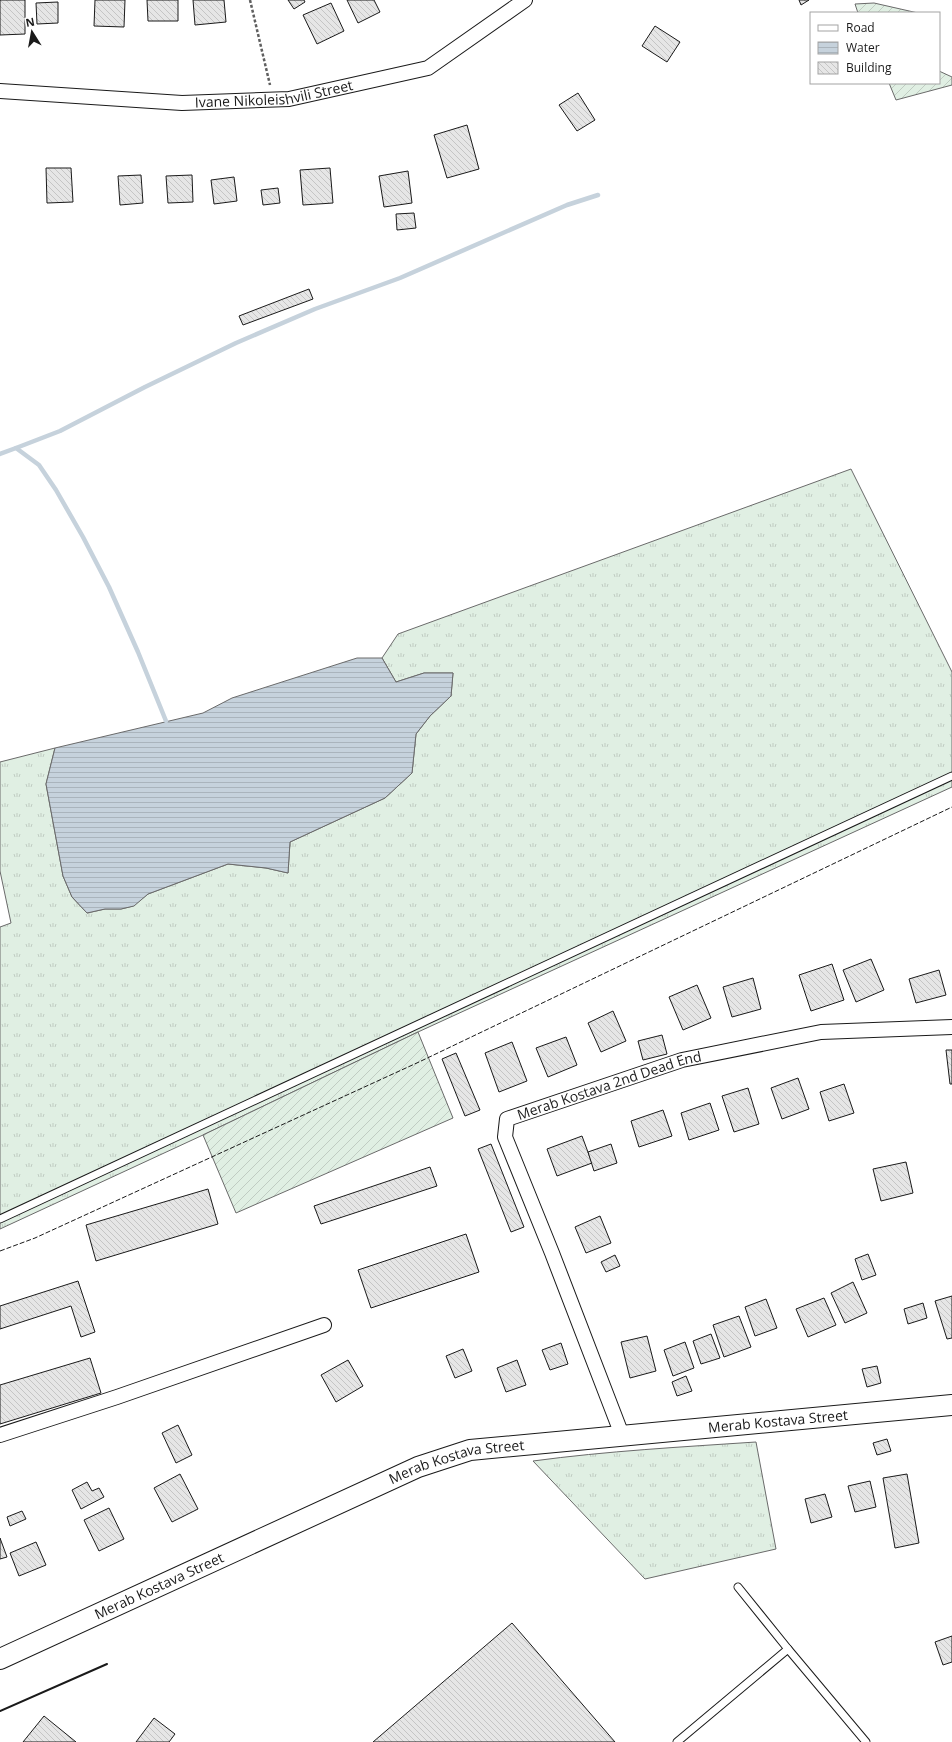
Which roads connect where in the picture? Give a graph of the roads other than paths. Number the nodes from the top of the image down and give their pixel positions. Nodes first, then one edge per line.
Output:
1 (525, 0) edge
2 (0, 91) edge
3 (952, 776) edge
4 (952, 1027) edge
5 (0, 1220) edge
6 (324, 1324) dead end
7 (952, 1405) edge
8 (0, 1435) edge
9 (622, 1435) junction
10 (738, 1587) dead end
11 (788, 1649) junction
12 (0, 1659) edge
13 (677, 1742) edge
14 (866, 1742) edge

1 - 2 street, Ivane Nikoleishvili Street
3 - 5 lane
4 - 9 street, Merab Kostava 2nd Dead End
6 - 8 street
7 - 9 main road, Merab Kostava Street
9 - 12 main road, Merab Kostava Street
10 - 11 lane
11 - 13 lane
11 - 14 lane

